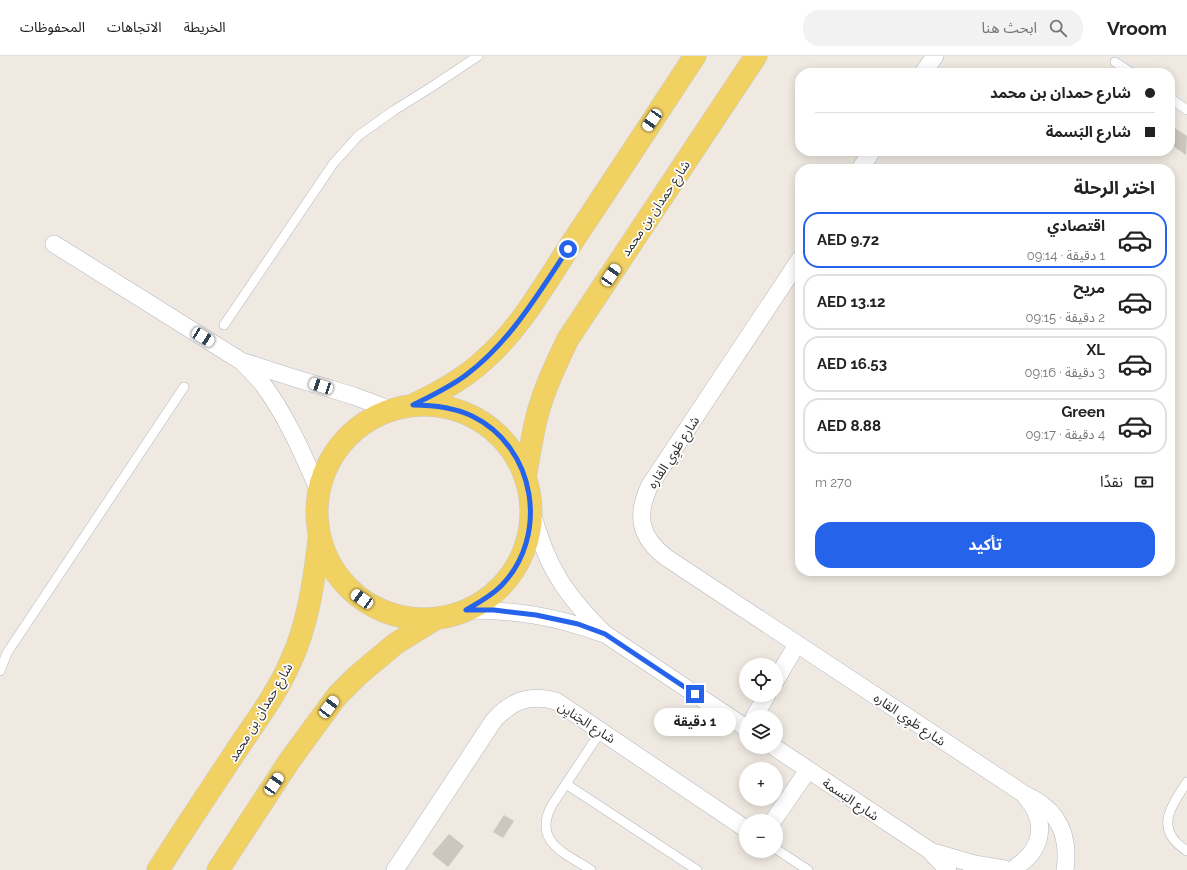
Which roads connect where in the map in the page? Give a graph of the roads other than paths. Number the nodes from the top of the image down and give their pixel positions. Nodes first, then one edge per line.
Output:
1 (478, 56) edge
2 (695, 56) edge
3 (756, 56) edge
4 (935, 56) edge
5 (1115, 62) dead end
6 (927, 68) edge
7 (1124, 68) edge
8 (1175, 102) edge
9 (1187, 110) edge
10 (54, 244) dead end
11 (795, 267) edge
12 (224, 325) dead end
13 (241, 361) junction
14 (184, 387) dead end
15 (413, 405) junction
16 (391, 410) junction
17 (526, 477) junction
18 (319, 491) junction
19 (531, 508) junction
20 (320, 536) junction
21 (466, 610) junction
22 (437, 618) junction
23 (605, 634) junction
24 (797, 644) junction
25 (783, 668) edge
26 (0, 671) edge
27 (739, 723) edge
28 (601, 731) junction
29 (783, 753) edge
30 (808, 770) junction
31 (1187, 782) edge
32 (566, 784) junction
33 (1024, 794) junction
34 (778, 814) edge
35 (739, 824) edge
36 (929, 850) junction
37 (1187, 851) edge
38 (783, 854) edge
39 (1008, 868) edge
40 (158, 870) edge
41 (218, 870) edge
42 (395, 870) edge
43 (592, 870) edge
44 (697, 870) edge
45 (808, 870) edge
46 (948, 870) edge
47 (1036, 870) edge
48 (1064, 870) edge

1 - 12 lane
2 - 15 main road
3 - 17 main road, شارع حمدان بن محمد
4 - 6 street
5 - 7 lane
8 - 9 lane
10 - 13 street
11 - 24 street, شارع طَوِي القاره
13 - 16 street
13 - 18 street
14 - 26 lane
15 - 16 main road
15 - 17 main road
16 - 18 main road
17 - 19 main road
18 - 20 main road
19 - 21 main road
19 - 23 street
20 - 22 main road
20 - 40 main road, شارع حمدان بن محمد
21 - 22 main road
21 - 23 street
22 - 41 main road
23 - 27 street
24 - 25 street
24 - 33 street, شارع طَوِي القاره
28 - 32 lane
28 - 35 street, شارع الجَنايِن
28 - 42 street, شارع الجَنايِن
29 - 30 street, شارع البَسمة
30 - 34 street
30 - 36 street, شارع البَسمة
31 - 37 lane
32 - 43 lane
32 - 44 lane
33 - 39 street, شارع طَوِي القاره
33 - 48 street, شارع طَوِي القاره
36 - 39 street, شارع البَسمة
36 - 46 street, شارع البَسمة
38 - 45 lane
39 - 47 street, شارع البَسمة

